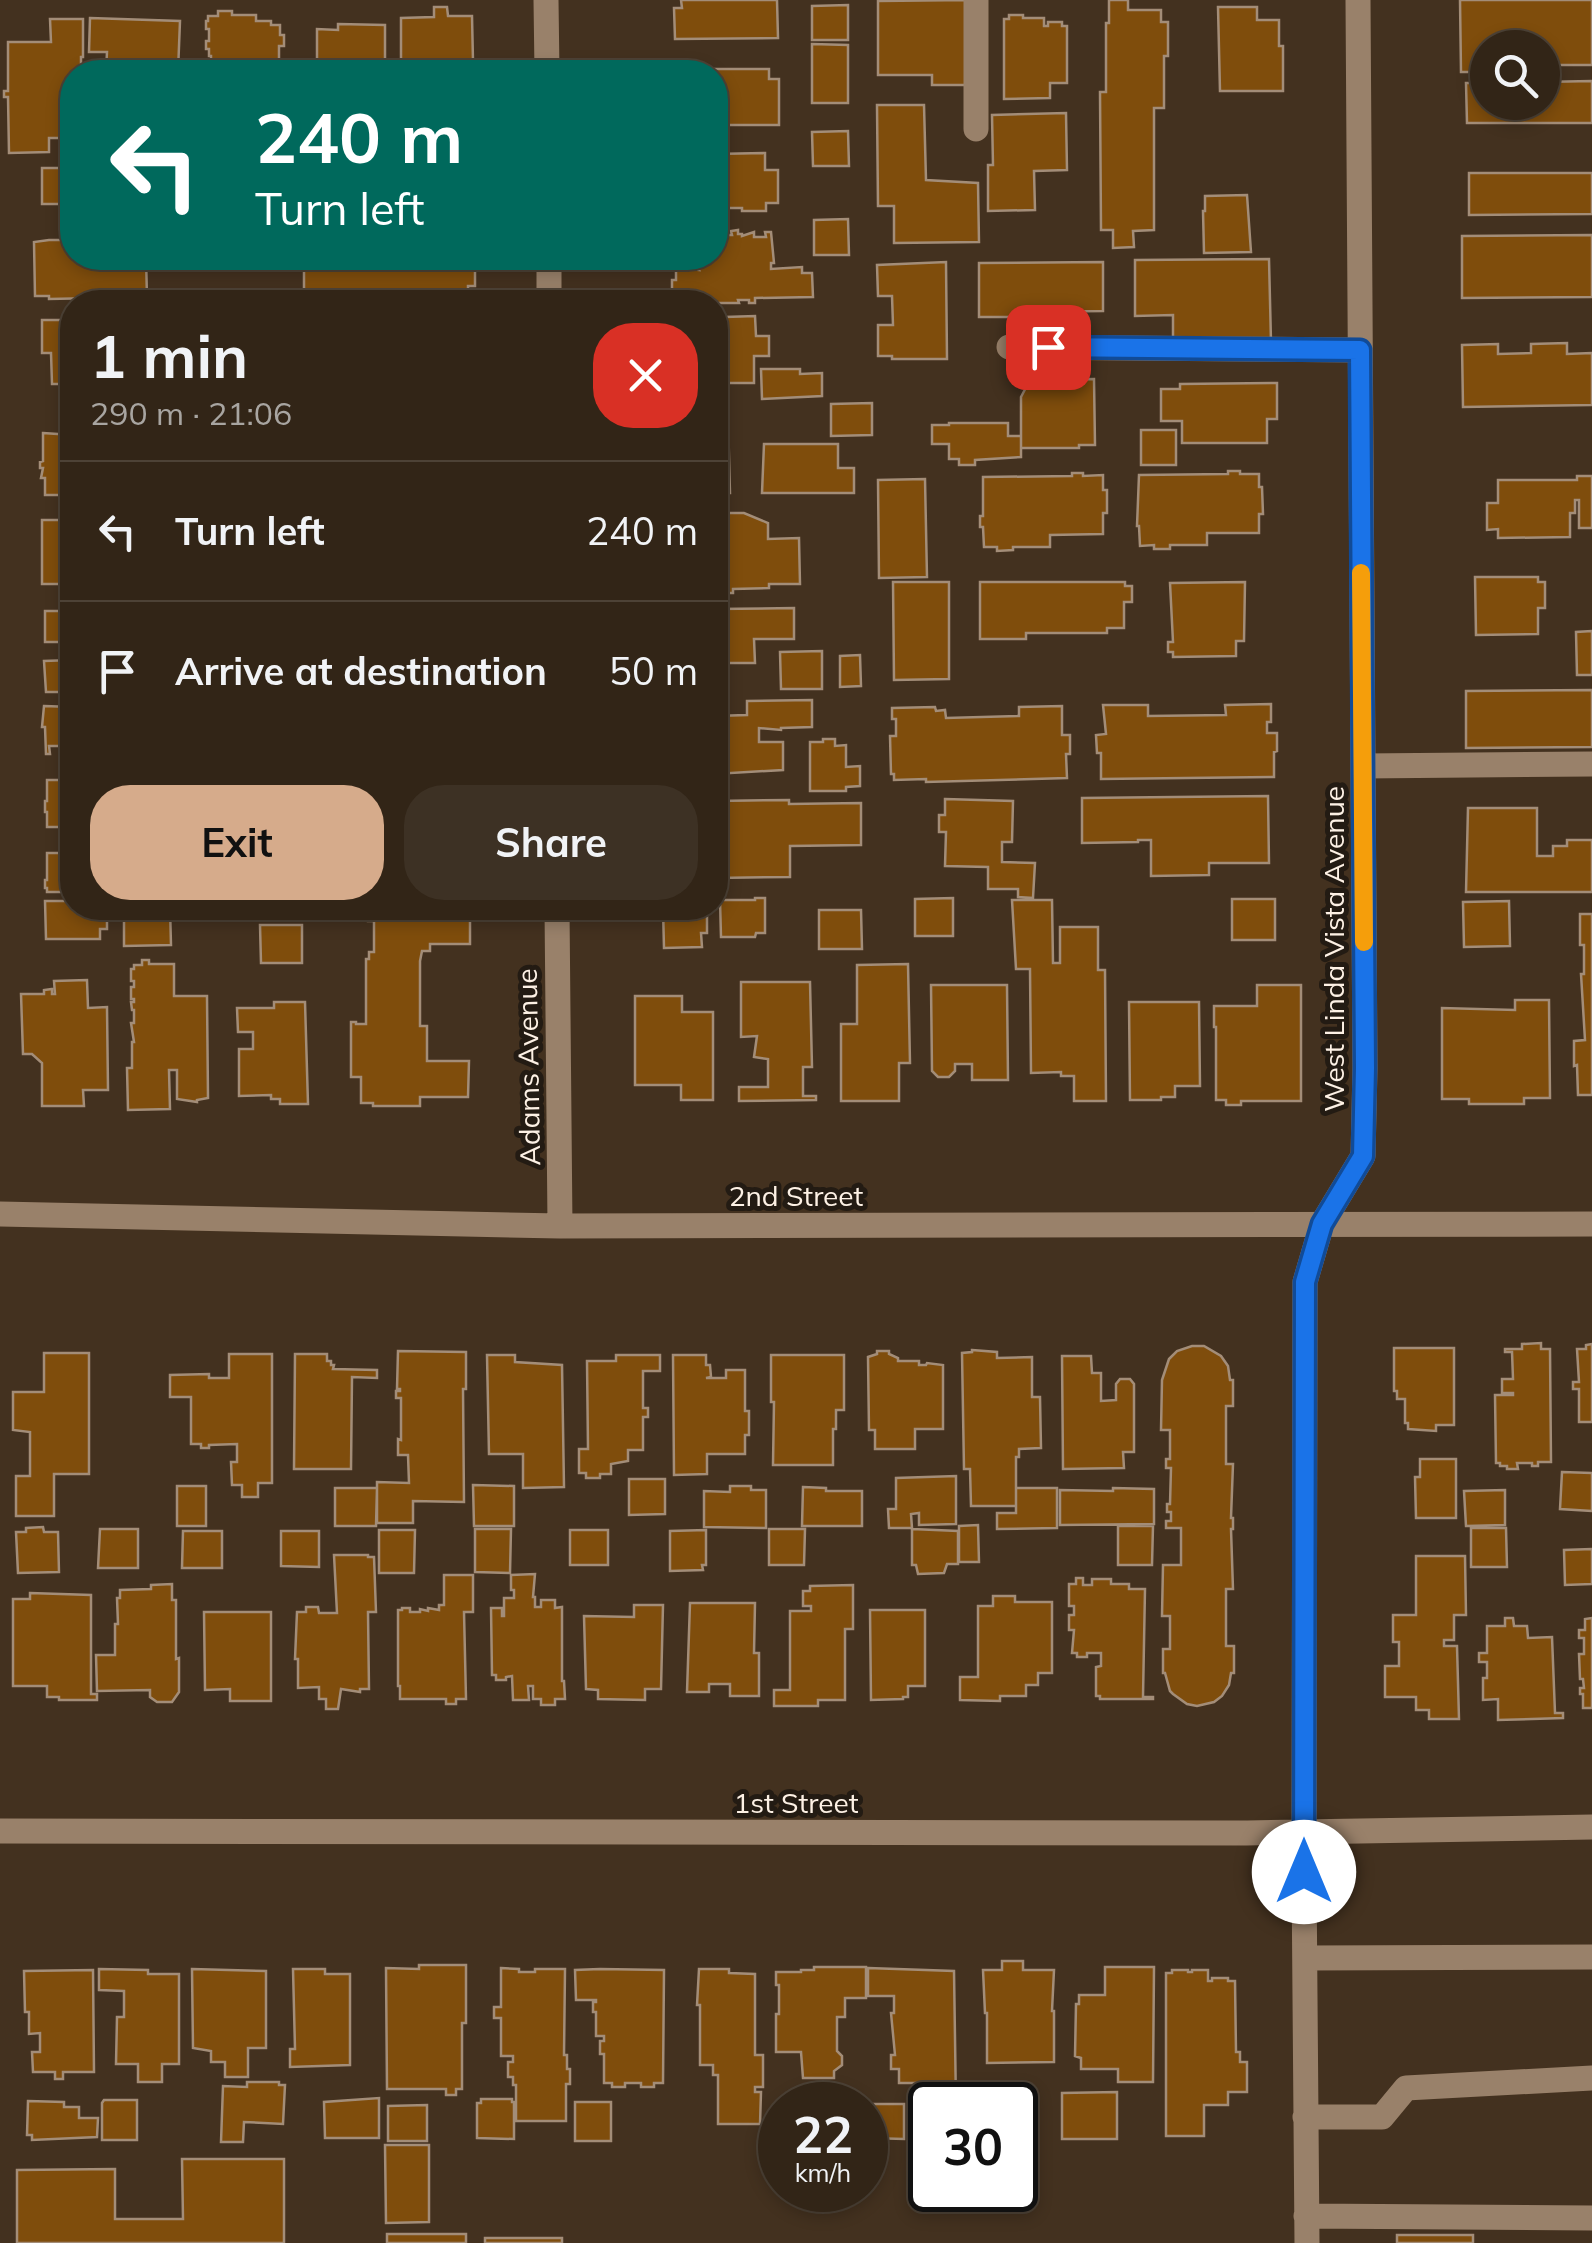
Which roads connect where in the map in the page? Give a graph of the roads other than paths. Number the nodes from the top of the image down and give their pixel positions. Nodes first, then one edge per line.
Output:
1 (546, 0) edge
2 (976, 0) edge
3 (1358, 0) edge
4 (547, 60) edge
5 (976, 129) dead end
6 (1009, 347) dead end
7 (1360, 350) junction
8 (1592, 764) edge
9 (1363, 766) junction
10 (556, 920) edge
11 (0, 1214) edge
12 (1322, 1224) junction
13 (1592, 1224) edge
14 (560, 1226) junction
15 (1592, 1827) edge
16 (0, 1831) edge
17 (1304, 1832) junction
18 (1592, 1957) edge
19 (1305, 1958) junction
20 (1592, 2078) edge
21 (1306, 2117) junction
22 (1306, 2216) junction
23 (1592, 2218) edge
24 (1307, 2243) edge

1 - 4 street
2 - 5 street
3 - 7 street, West Linda Vista Avenue
6 - 7 street
7 - 9 street, West Linda Vista Avenue
8 - 9 street
9 - 12 street, West Linda Vista Avenue
10 - 14 street, Adams Avenue
11 - 14 street, 2nd Street
12 - 13 street, 2nd Street
12 - 14 street, 2nd Street
12 - 17 street, West Linda Vista Avenue
15 - 17 street, 1st Street
16 - 17 street, 1st Street
17 - 19 street, West Linda Vista Avenue
18 - 19 street
19 - 21 street, West Linda Vista Avenue
20 - 21 street
21 - 22 street, West Linda Vista Avenue
22 - 23 street
22 - 24 street, West Linda Vista Avenue

